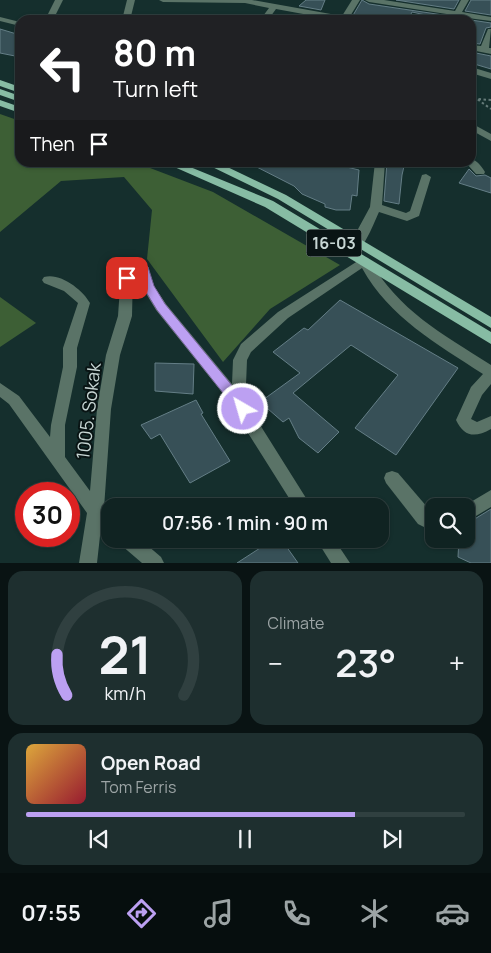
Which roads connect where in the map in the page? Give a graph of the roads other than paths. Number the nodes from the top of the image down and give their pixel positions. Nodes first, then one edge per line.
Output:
1 (59, 0) edge
2 (131, 0) edge
3 (163, 0) edge
4 (356, 0) edge
5 (369, 0) edge
6 (465, 0) edge
7 (250, 1) edge
8 (275, 5) junction
9 (52, 15) edge
10 (127, 15) edge
11 (268, 15) edge
12 (322, 15) edge
13 (348, 15) edge
14 (443, 15) edge
15 (457, 15) edge
16 (476, 18) edge
17 (0, 19) edge
18 (491, 19) edge
19 (15, 23) edge
20 (491, 31) edge
21 (488, 51) edge
22 (476, 72) edge
23 (491, 76) edge
24 (0, 83) edge
25 (15, 88) edge
26 (0, 92) edge
27 (15, 97) edge
28 (0, 103) edge
29 (15, 108) edge
30 (476, 129) edge
31 (491, 138) edge
32 (180, 167) edge
33 (218, 167) edge
34 (378, 167) edge
35 (476, 167) edge
36 (480, 172) dead end
37 (426, 177) dead end
38 (376, 207) junction
39 (354, 248) junction
40 (364, 261) junction
41 (48, 280) dead end
42 (491, 323) edge
43 (491, 339) edge
44 (491, 373) edge
45 (0, 389) edge
46 (243, 409) junction
47 (491, 422) edge
48 (56, 459) junction
49 (392, 478) dead end
50 (298, 498) edge
51 (491, 498) edge
52 (475, 508) edge
53 (96, 512) junction
54 (101, 516) edge
55 (425, 519) edge
56 (138, 548) edge
57 (330, 548) edge
58 (88, 563) edge
59 (156, 563) edge
60 (340, 563) edge

1 - 9 street
2 - 10 street
3 - 7 street
4 - 13 street
5 - 14 street
6 - 15 street
7 - 8 street
8 - 11 street
8 - 12 street
16 - 18 street
17 - 19 street
20 - 21 street
22 - 23 street
24 - 25 main road
26 - 27 main road
28 - 29 main road
30 - 31 street
32 - 39 main road, 16-03
33 - 39 main road, 16-03
34 - 38 street
35 - 36 street
37 - 38 street
38 - 39 street
39 - 40 main road, 16-03
39 - 42 main road, 16-03
40 - 43 main road, 16-03
40 - 44 street
40 - 46 street
41 - 48 street
44 - 47 street
45 - 48 street
46 - 50 street
46 - 53 street, 1005. Sokak
48 - 53 street
49 - 55 street
51 - 52 street
53 - 54 street
53 - 58 street, 1005. Sokak
56 - 59 street
57 - 60 street

